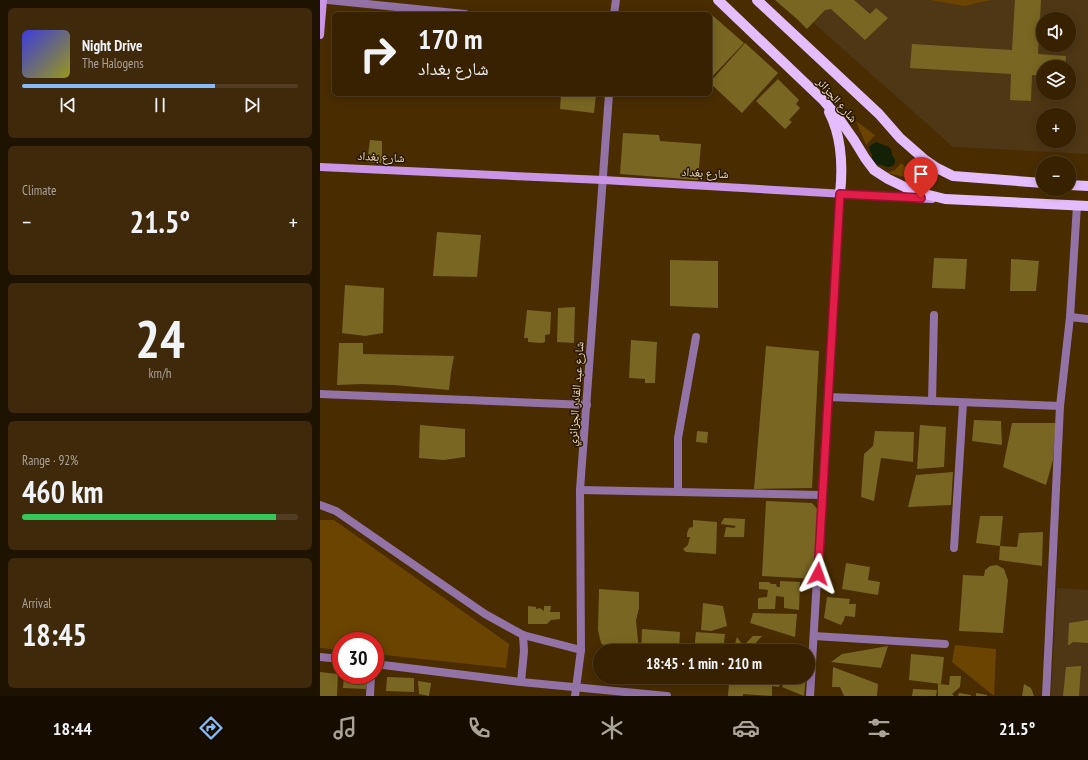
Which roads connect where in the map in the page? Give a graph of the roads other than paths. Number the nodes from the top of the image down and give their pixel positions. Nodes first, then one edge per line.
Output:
1 (322, 0) edge
2 (328, 0) edge
3 (616, 0) edge
4 (718, 0) edge
5 (757, 0) edge
6 (445, 12) edge
7 (614, 12) edge
8 (320, 35) edge
9 (609, 96) edge
10 (824, 101) junction
11 (320, 167) edge
12 (603, 180) junction
13 (1036, 182) edge
14 (1076, 185) edge
15 (1088, 186) edge
16 (840, 194) junction
17 (945, 199) junction
18 (1077, 206) junction
19 (1088, 206) edge
20 (934, 315) dead end
21 (1070, 317) junction
22 (1088, 319) edge
23 (696, 337) dead end
24 (320, 394) edge
25 (828, 397) junction
26 (932, 401) junction
27 (963, 402) junction
28 (587, 405) junction
29 (1060, 406) junction
30 (580, 490) junction
31 (678, 492) junction
32 (822, 495) junction
33 (320, 505) edge
34 (954, 548) dead end
35 (523, 635) junction
36 (814, 636) junction
37 (945, 644) dead end
38 (581, 650) junction
39 (320, 657) edge
40 (332, 658) edge
41 (384, 665) edge
42 (520, 682) junction
43 (371, 684) edge
44 (576, 687) junction
45 (370, 696) edge
46 (575, 696) edge
47 (668, 696) edge
48 (810, 696) edge
49 (1046, 696) edge

1 - 8 main road
2 - 6 street
3 - 7 street
4 - 10 main road, شارع الجزائر
5 - 13 main road, شارع الجزائر
9 - 12 street, شارع عبد القادر الجزائري
10 - 16 main road
10 - 17 main road, شارع الجزائر
11 - 12 main road, شارع بغداد
12 - 16 main road, شارع بغداد
12 - 28 street, شارع عبد القادر الجزائري
14 - 15 main road
16 - 17 main road, شارع بغداد
16 - 25 street
17 - 18 main road, شارع بغداد
18 - 19 main road, شارع بغداد
18 - 21 street
20 - 26 street
21 - 22 street
21 - 29 street
23 - 31 street
24 - 28 street
25 - 26 street
25 - 32 street
26 - 27 street
27 - 29 street
27 - 34 street
28 - 30 street, شارع عبد القادر الجزائري
29 - 49 street
30 - 31 street
30 - 38 street, شارع عبد القادر الجزائري
31 - 32 street
32 - 36 street
33 - 35 street
35 - 38 street
35 - 42 street
36 - 37 street
36 - 48 street
38 - 44 street, شارع عبد القادر الجزائري
39 - 40 street
41 - 42 street
42 - 44 street
43 - 45 street
44 - 46 street, شارع عبد القادر الجزائري
44 - 47 street

